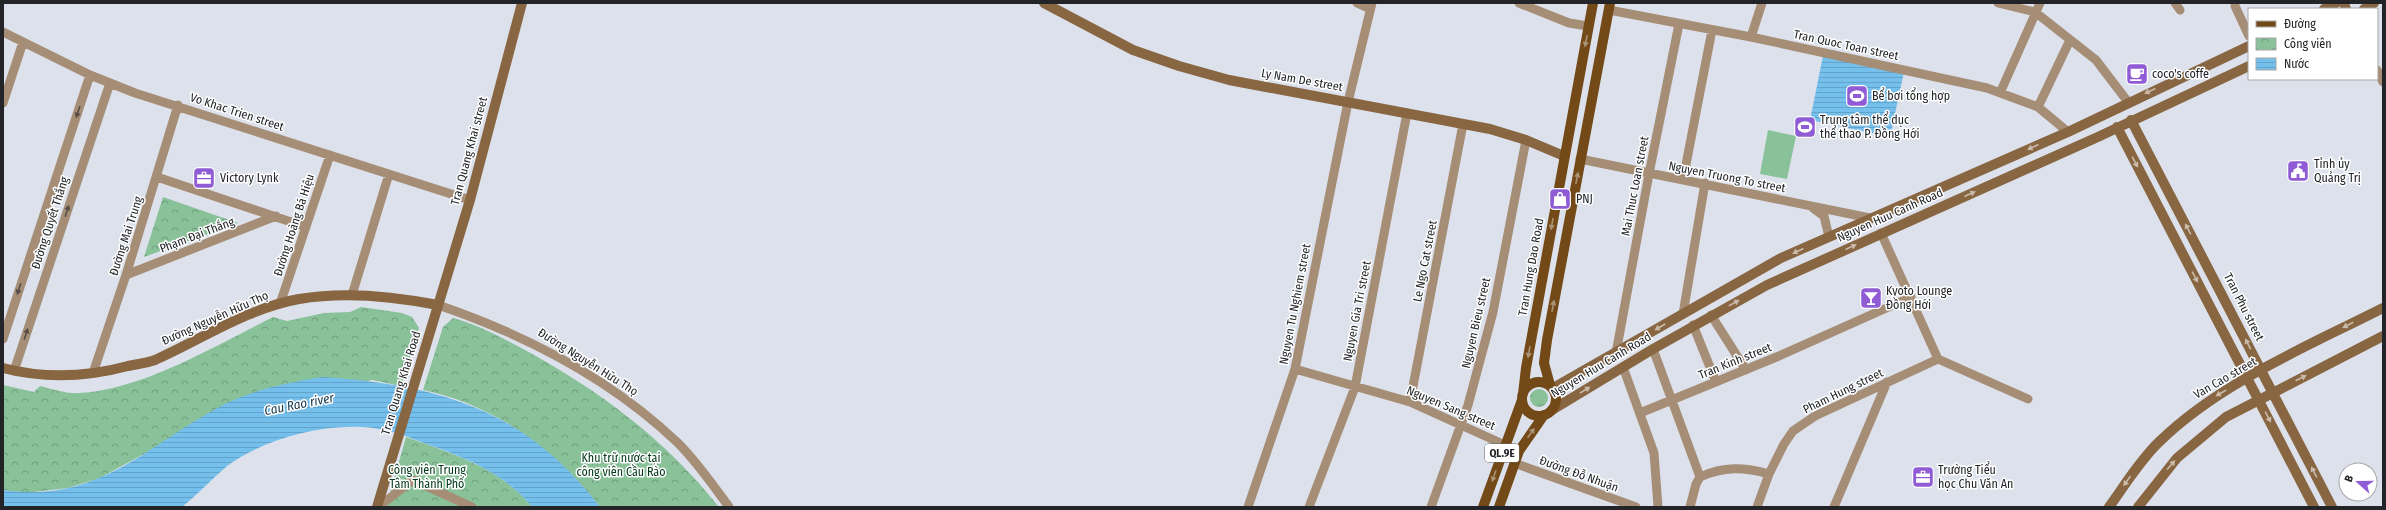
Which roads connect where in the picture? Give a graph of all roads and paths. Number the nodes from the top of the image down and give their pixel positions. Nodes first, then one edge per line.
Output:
1 (522, 3) edge
2 (1044, 3) edge
3 (1357, 3) edge
4 (1519, 3) edge
5 (1593, 3) edge
6 (1762, 3) edge
7 (1998, 3) edge
8 (2040, 3) edge
9 (2336, 3) edge
10 (1371, 6) edge
11 (1610, 6) edge
12 (2235, 6) dead end
13 (2326, 8) edge
14 (2035, 12) junction
15 (1679, 24) junction
16 (1588, 26) junction
17 (1712, 30) junction
18 (3, 32) edge
19 (2248, 34) edge
20 (1750, 37) junction
21 (2070, 40) junction
22 (23, 42) junction
23 (2248, 46) edge
24 (2248, 66) edge
25 (2378, 72) edge
26 (90, 76) junction
27 (2383, 82) edge
28 (110, 83) junction
29 (2000, 93) junction
30 (1348, 102) junction
31 (2128, 102) junction
32 (3, 103) edge
33 (178, 106) junction
34 (2038, 107) junction
35 (1408, 112) junction
36 (2133, 120) junction
37 (1463, 124) junction
38 (2117, 127) junction
39 (2068, 132) junction
40 (1526, 140) junction
41 (330, 154) junction
42 (1564, 156) junction
43 (1580, 159) junction
44 (389, 174) junction
45 (1649, 174) junction
46 (157, 176) junction
47 (1683, 180) junction
48 (1705, 183) junction
49 (470, 200) junction
50 (1807, 205) junction
51 (276, 216) junction
52 (1870, 218) junction
53 (306, 227) junction
54 (1881, 233) junction
55 (1829, 237) junction
56 (1834, 254) junction
57 (126, 275) junction
58 (352, 294) junction
59 (1911, 297) junction
60 (280, 304) junction
61 (438, 305) junction
62 (2383, 308) edge
63 (1683, 314) junction
64 (1711, 315) junction
65 (1693, 326) junction
66 (2383, 336) edge
67 (3, 339) edge
68 (1653, 349) junction
69 (1616, 353) junction
70 (1938, 359) junction
71 (1622, 367) junction
72 (3, 368) edge
73 (1295, 370) junction
74 (1746, 370) junction
75 (14, 371) junction
76 (2262, 371) junction
77 (93, 373) junction
78 (2248, 378) junction
79 (1716, 382) junction
80 (1887, 382) junction
81 (1355, 386) junction
82 (1552, 387) junction
83 (2273, 393) junction
84 (1523, 397) junction
85 (2028, 399) dead end
86 (1671, 400) junction
87 (2260, 400) junction
88 (1410, 402) junction
89 (1548, 413) junction
90 (1640, 413) junction
91 (1462, 425) junction
92 (1504, 445) junction
93 (1514, 463) junction
94 (1770, 474) junction
95 (1700, 477) junction
96 (378, 507) edge
97 (472, 507) edge
98 (728, 507) edge
99 (1248, 507) edge
100 (1309, 507) edge
101 (1432, 507) edge
102 (1483, 507) edge
103 (1499, 507) edge
104 (1636, 507) edge
105 (1658, 507) edge
106 (1690, 507) edge
107 (1757, 507) edge
108 (1834, 507) edge
109 (2109, 507) edge
110 (2138, 507) edge
111 (2314, 507) edge
112 (2332, 507) edge

1 - 49 street, Tran Quang Khai street
2 - 30 street, Ly Nam De street
3 - 10 street
4 - 16 street
5 - 16 main road, Tran Hung Dao Road / QL.9E
6 - 20 street
7 - 14 street
8 - 14 street
9 - 13 street
10 - 30 street, Nguyen Tu Nghiem street
11 - 15 street, Tran Quoc Toan street
11 - 43 main road
12 - 19 street
14 - 21 street
14 - 29 street
15 - 17 street, Tran Quoc Toan street
15 - 45 street, Mai Thuc Loan street
16 -> 42 main road, Tran Hung Dao Road / QL.9E
17 - 20 street, Tran Quoc Toan street
17 - 47 street
18 - 22 street, Vo Khac Trien street
20 - 29 street, Tran Quoc Toan street
21 - 31 street
21 - 34 street
22 - 26 street, Vo Khac Trien street
22 - 32 street
23 -> 31 street, Nguyen Huu Canh Road
24 - 36 street, Nguyen Huu Canh Road
25 - 27 street
26 - 28 street, Vo Khac Trien street
26 -> 67 street, Đường Quyết Thắng
28 - 33 street, Vo Khac Trien street
75 -> 28 street, Đường Quyết Thắng
29 - 34 street, Tran Quoc Toan street
30 - 35 street, Ly Nam De street
30 - 73 street, Nguyen Tu Nghiem street
31 - 36 street, Tran Phu street
31 - 39 street, Nguyen Huu Canh Road
33 - 41 street, Vo Khac Trien street
33 - 46 street, Đường Mai Trung
34 - 39 street, Tran Quoc Toan street
35 - 37 street, Ly Nam De street
35 - 81 street, Nguyen Gia Tri street
36 - 38 street, Nguyen Huu Canh Road
76 -> 36 street, Tran Phu street
37 - 40 street, Ly Nam De street
37 - 88 street, Le Ngo Cat street
54 -> 38 street, Nguyen Huu Canh Road
38 -> 78 street
39 -> 52 street, Nguyen Huu Canh Road
40 - 42 street, Ly Nam De street
40 - 91 street, Nguyen Bieu street
41 - 44 street, Vo Khac Trien street
41 - 53 street, Đường Hoàng Bá Hiệu
42 - 43 main road
42 -> 84 main road, Tran Hung Dao Road / QL.9E
43 - 45 street, Nguyen Truong To street
82 -> 43 main road
44 - 49 street, Vo Khac Trien street
44 - 58 street
45 - 47 street, Nguyen Truong To street
45 - 69 street, Mai Thuc Loan street
46 - 51 street
46 - 57 street, Đường Mai Trung
47 - 48 street, Nguyen Truong To street
48 - 50 street, Nguyen Truong To street
48 - 63 street
49 - 61 street, Tran Quang Khai street
50 - 52 street, Nguyen Truong To street
50 - 55 street
51 - 53 street
51 - 57 street, Phạm Đại Thắng
52 - 54 street
52 - 55 street, Nguyen Huu Canh Road
53 - 60 street, Đường Hoàng Bá Hiệu
56 -> 54 street, Nguyen Huu Canh Road
54 - 59 street
55 - 56 street
55 -> 63 street, Nguyen Huu Canh Road
64 -> 56 street, Nguyen Huu Canh Road
57 - 77 street, Đường Mai Trung
58 - 60 street, Đường Nguyễn Hữu Thọ
58 - 61 street, Đường Nguyễn Hữu Thọ
59 - 70 street
59 - 74 street, Tran Kinh street
60 - 77 street, Đường Nguyễn Hữu Thọ
61 - 96 street, Tran Quang Khai Road
61 - 98 street, Đường Nguyễn Hữu Thọ
62 -> 76 street, Van Cao street
63 -> 69 street, Nguyen Huu Canh Road
64 - 65 street, Nguyen Huu Canh Road
64 - 74 street
65 - 68 street, Nguyen Huu Canh Road
65 - 79 street
83 -> 66 street
68 - 71 street, Nguyen Huu Canh Road
68 - 86 street
69 - 82 street, Nguyen Huu Canh Road
70 - 80 street, Pham Hung street
70 - 85 street
89 -> 71 street, Nguyen Huu Canh Road
71 - 90 street
72 - 75 street, Đường Nguyễn Hữu Thọ
73 - 81 street, Nguyen Sang street
73 - 99 street, Nguyen Tu Nghiem street
74 - 79 street, Tran Kinh street
75 - 77 street, Đường Nguyễn Hữu Thọ
76 - 78 street, Van Cao street
76 - 83 street, Tran Phu street
78 - 87 street
78 -> 109 street, Van Cao street
79 - 86 street, Tran Kinh street
80 - 94 street, Pham Hung street
80 - 108 street
81 - 88 street, Nguyen Sang street
81 - 100 street, Nguyen Gia Tri street
82 - 84 main road
82 - 89 main road
83 - 87 street
112 -> 83 street, Tran Phu street
84 - 89 main road
84 - 92 main road, Tran Hung Dao Road / QL.9E
86 - 90 street, Tran Kinh street
86 - 95 street
110 -> 87 street
87 -> 111 street
88 - 91 street, Nguyen Sang street
93 -> 89 main road, QL.9E
90 - 105 street
91 - 92 street, Nguyen Sang street
91 - 101 street, Nguyen Bieu street
92 -> 102 main road, Tran Hung Dao Road / QL.9E
93 - 103 main road, QL.9E
93 - 104 street, Đường Đỗ Nhuận
94 - 95 street
94 - 107 street, Pham Hung street
95 - 106 street
96 - 97 street

